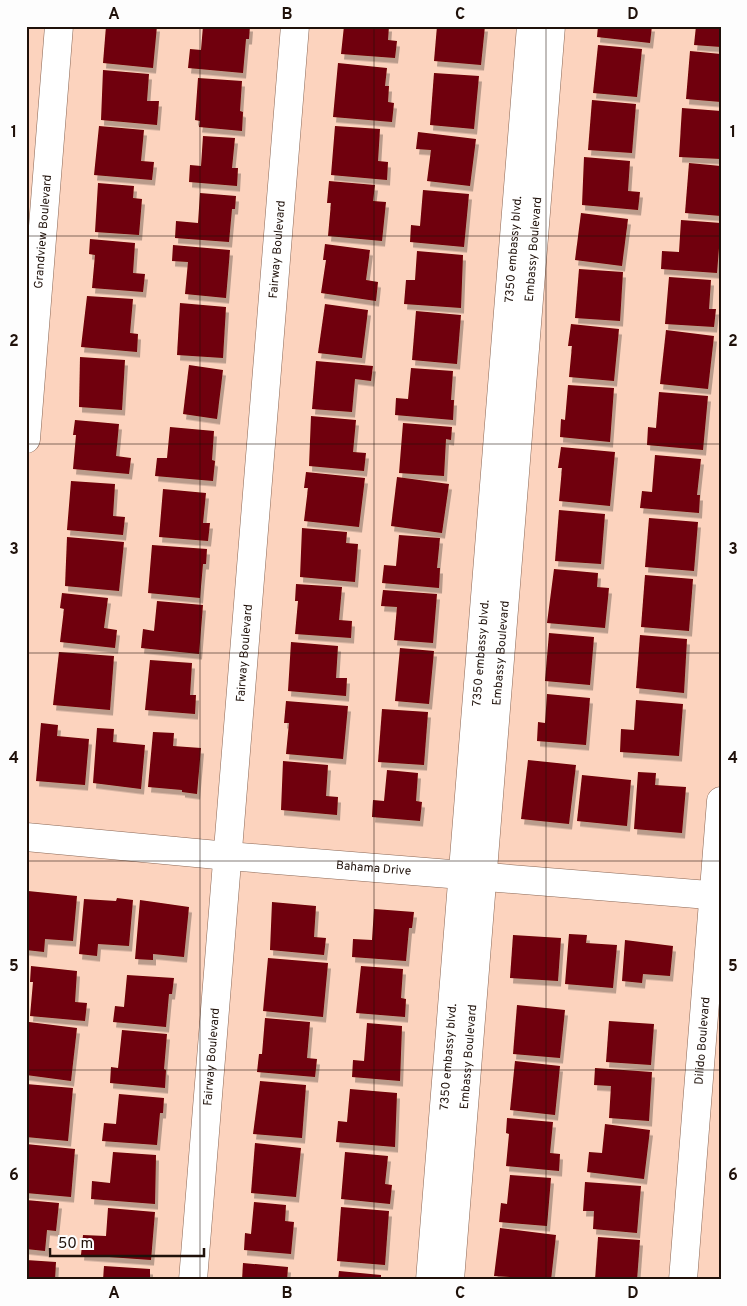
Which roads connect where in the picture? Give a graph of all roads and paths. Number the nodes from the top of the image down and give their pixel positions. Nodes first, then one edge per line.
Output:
1 (59, 26) edge
2 (295, 26) edge
3 (531, 26) edge
4 (551, 26) edge
5 (26, 439) edge
6 (721, 801) edge
7 (26, 837) edge
8 (228, 856) junction
9 (472, 876) junction
10 (717, 896) edge
11 (193, 1280) edge
12 (430, 1280) edge
13 (450, 1280) edge
14 (683, 1280) edge

1 - 5 street, Grandview Boulevard
2 - 8 street, Fairway Boulevard
3 - 9 street, 7350 embassy blvd.
4 - 9 street, Embassy Boulevard
6 - 10 street, Dilido Boulevard
7 - 8 street, Bahama Drive
8 - 9 street, Bahama Drive
8 - 11 street, Fairway Boulevard
9 - 10 street, Bahama Drive
9 - 12 street, 7350 embassy blvd.
9 - 13 street, Embassy Boulevard
10 - 14 street, Dilido Boulevard

